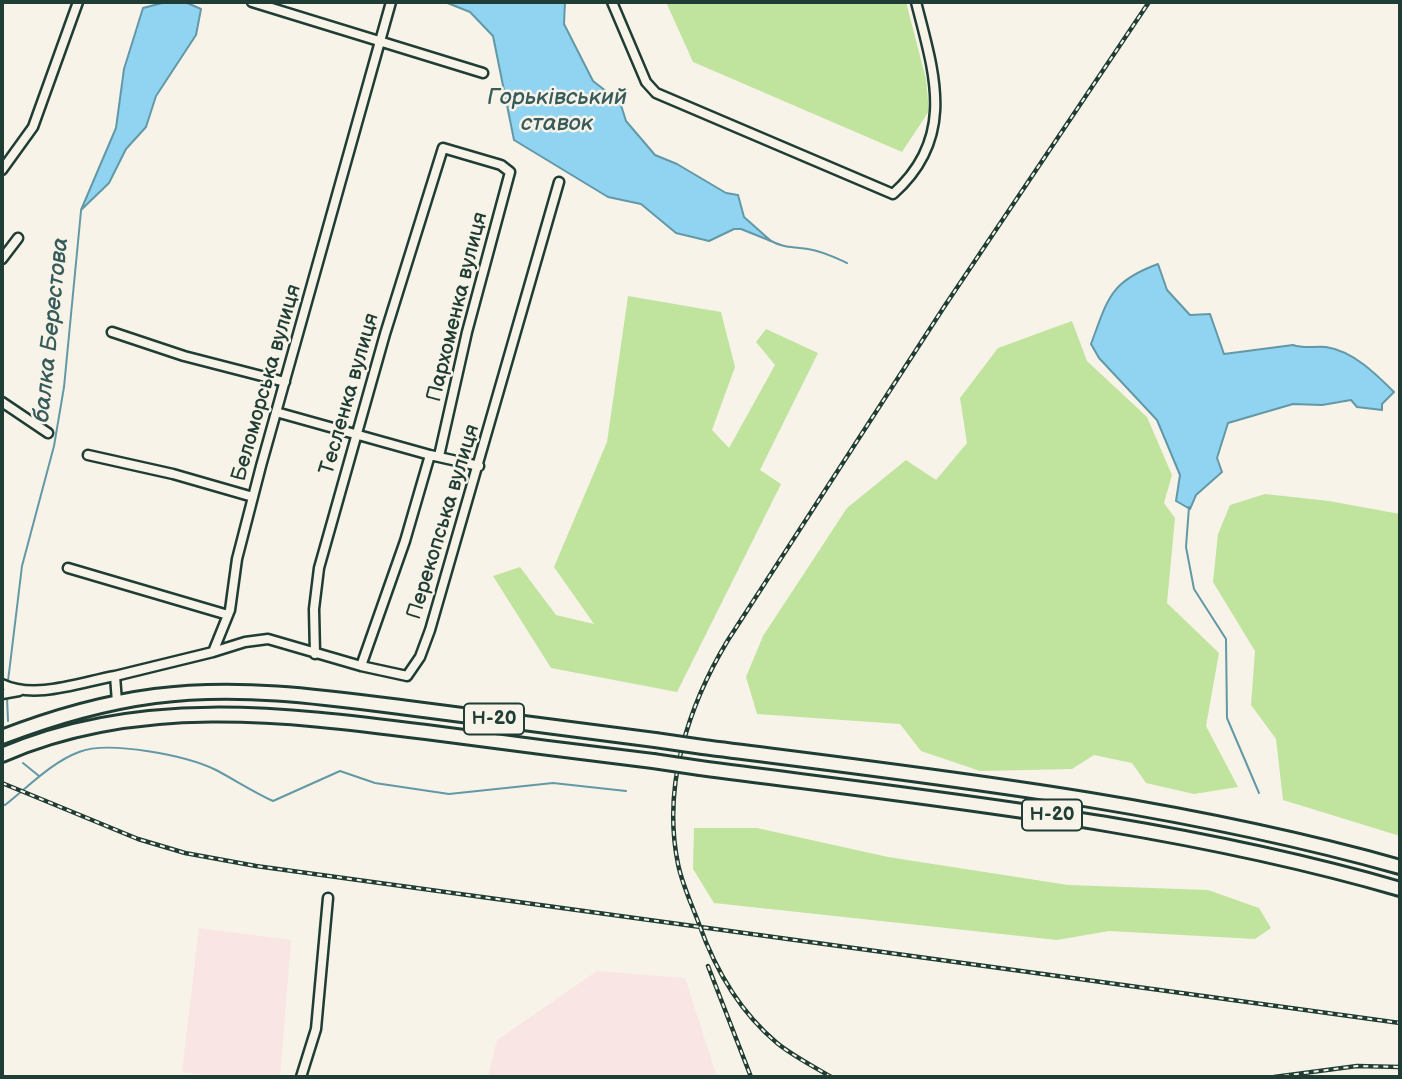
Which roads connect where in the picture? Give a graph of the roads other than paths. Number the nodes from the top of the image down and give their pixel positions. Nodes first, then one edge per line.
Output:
1 (78, 2) edge
2 (252, 2) edge
3 (391, 2) edge
4 (612, 2) edge
5 (916, 2) edge
6 (380, 40) junction
7 (483, 73) dead end
8 (443, 148) joint
9 (2, 170) edge
10 (559, 182) dead end
11 (18, 238) dead end
12 (2, 258) edge
13 (111, 332) dead end
14 (285, 382) junction
15 (2, 402) edge
16 (276, 412) junction
17 (48, 433) dead end
18 (356, 435) junction
19 (88, 455) dead end
20 (434, 456) junction
21 (479, 466) junction
22 (253, 497) junction
23 (68, 568) dead end
24 (228, 615) junction
25 (213, 652) junction
26 (315, 654) junction
27 (361, 666) junction
28 (115, 676) junction
29 (2, 684) edge
30 (21, 690) junction
31 (188, 692) junction
32 (2, 694) edge
33 (117, 702) junction
34 (190, 714) junction
35 (2, 737) edge
36 (2, 755) edge
37 (1400, 867) edge
38 (1400, 889) edge
39 (328, 898) dead end
40 (301, 1077) edge

1 - 9 street
2 - 6 street
3 - 6 street, Беломорська вулиця
4 - 5 street
6 - 7 street
6 - 14 street, Беломорська вулиця
8 - 18 street, Тесленка вулиця
8 - 20 street, Пархоменка вулиця
10 - 21 street, Перекопська вулиця
11 - 12 street
13 - 14 street
14 - 16 street, Беломорська вулиця
15 - 17 street
16 - 18 street
16 - 22 street, Беломорська вулиця
18 - 20 street
18 - 26 street, Тесленка вулиця
19 - 22 street
20 - 21 street
20 - 27 street, Пархоменка вулиця
21 - 27 street, Перекопська вулиця
22 - 24 street, Беломорська вулиця
23 - 24 street
24 - 25 street, Беломорська вулиця
25 - 26 street, Перекопська вулиця
25 - 28 street
26 - 27 street, Перекопська вулиця
28 - 30 street
28 - 33 street
29 - 30 street
30 - 32 street
31 - 33 main road, Н-20
31 - 34 main road
31 - 37 main road, Н-20, bridge
33 - 35 main road, Н-20
34 - 36 main road, Н-20
34 - 38 main road, Н-20, bridge
39 - 40 street

